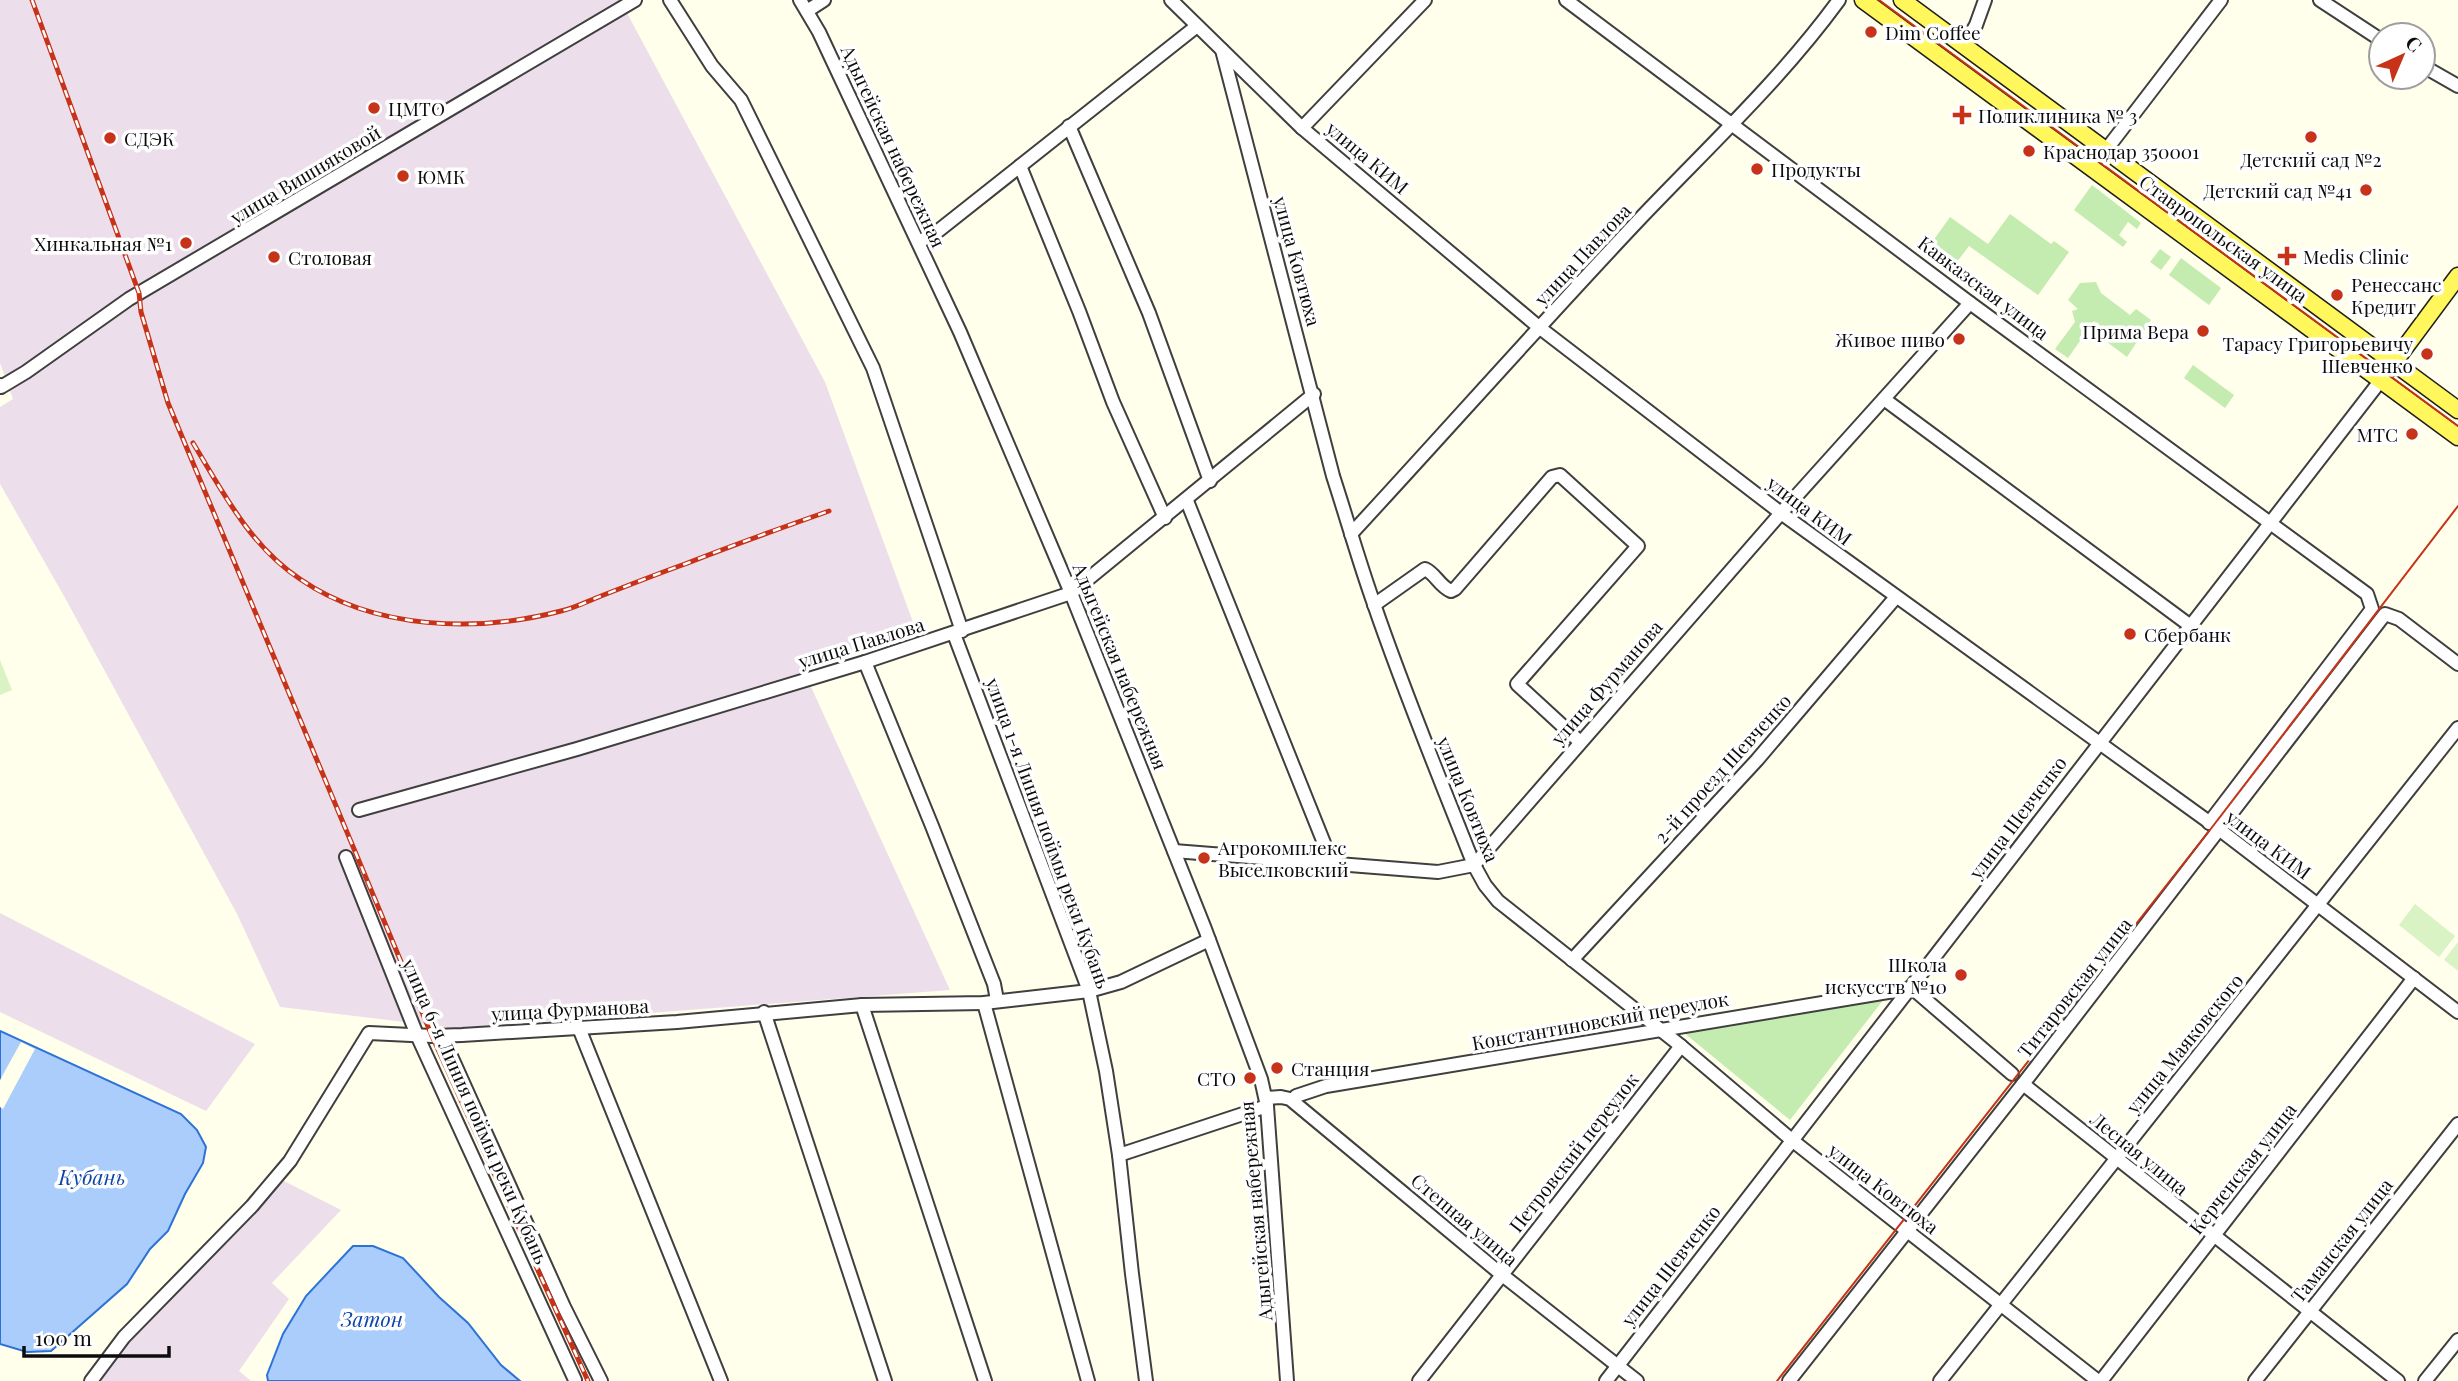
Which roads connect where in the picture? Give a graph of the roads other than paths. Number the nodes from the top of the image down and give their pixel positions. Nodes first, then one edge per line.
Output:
1 (635, 0) edge
2 (670, 0) edge
3 (824, 0) edge
4 (1171, 0) edge
5 (1425, 0) edge
6 (1566, 0) edge
7 (1839, 0) edge
8 (1863, 0) edge
9 (1902, 0) edge
10 (1985, 0) edge
11 (2221, 0) edge
12 (2320, 0) edge
13 (804, 6) edge
14 (1197, 26) junction
15 (2367, 31) edge
16 (1964, 46) junction
17 (1222, 50) junction
18 (2437, 74) edge
19 (2458, 86) edge
20 (1731, 124) junction
21 (1069, 126) junction
22 (1302, 128) junction
23 (2106, 150) junction
24 (1020, 166) junction
25 (919, 242) junction
26 (2458, 276) edge
27 (1970, 303) junction
28 (1540, 328) junction
29 (2394, 362) junction
30 (2381, 380) junction
31 (0, 385) edge
32 (1314, 394) junction
33 (1884, 398) junction
34 (2458, 410) edge
35 (2458, 437) edge
36 (1210, 481) junction
37 (1187, 500) junction
38 (1781, 513) junction
39 (1165, 518) junction
40 (2271, 523) junction
41 (1351, 534) junction
42 (1071, 593) junction
43 (1896, 597) junction
44 (1374, 605) junction
45 (2378, 612) junction
46 (2192, 627) junction
47 (958, 632) junction
48 (864, 662) junction
49 (2458, 664) edge
50 (2458, 728) edge
51 (1579, 741) junction
52 (2099, 744) junction
53 (359, 810) dead end
54 (2214, 827) junction
55 (1174, 851) junction
56 (346, 857) dead end
57 (1332, 863) junction
58 (1474, 865) junction
59 (2318, 905) junction
60 (1209, 940) junction
61 (1572, 960) junction
62 (2414, 978) junction
63 (1912, 988) junction
64 (1089, 991) junction
65 (991, 1002) junction
66 (862, 1005) junction
67 (764, 1012) junction
68 (2458, 1012) edge
69 (579, 1028) junction
70 (1659, 1029) junction
71 (417, 1035) junction
72 (442, 1036) junction
73 (1681, 1046) junction
74 (2012, 1074) dead end
75 (2023, 1084) junction
76 (1296, 1097) dead end
77 (1266, 1102) junction
78 (2458, 1124) edge
79 (1793, 1141) junction
80 (1119, 1155) junction
81 (2116, 1159) junction
82 (1907, 1231) junction
83 (2213, 1236) junction
84 (1501, 1274) junction
85 (2001, 1305) junction
86 (2309, 1312) junction
87 (2458, 1340) edge
88 (1618, 1366) junction
89 (575, 1380) edge
90 (91, 1381) edge
91 (601, 1381) edge
92 (721, 1381) edge
93 (886, 1381) edge
94 (985, 1381) edge
95 (1088, 1381) edge
96 (1146, 1381) edge
97 (1287, 1381) edge
98 (1419, 1381) edge
99 (1606, 1381) edge
100 (1637, 1381) edge
101 (1789, 1381) edge
102 (1940, 1381) edge
103 (2099, 1381) edge
104 (2255, 1381) edge
105 (2398, 1381) edge
106 (2425, 1381) edge

1 - 31 street, улица Вишняковой
2 - 47 street, улица 1-я Линия поймы реки Кубань
3 - 13 street
4 - 14 street, улица КИМ
5 - 22 street
6 - 20 street, Кавказская улица
7 - 20 street, улица Павлова
8 - 30 main road, Ставропольская улица
9 - 16 main road, Ставропольская улица
10 - 16 street
11 - 23 street
12 - 15 street
13 - 25 street, Адыгейская набережная
14 - 17 street, улица КИМ
14 - 21 street
16 - 23 main road, Ставропольская улица
17 - 22 street, улица КИМ
17 - 32 street, улица Ковтюха
18 - 19 street
20 - 27 street, Кавказская улица
20 - 28 street, улица Павлова
21 - 24 street
21 - 36 street
22 - 28 street, улица КИМ
23 - 29 main road, Ставропольская улица
24 - 25 street
24 - 39 street
25 - 42 street, Адыгейская набережная
26 - 29 main road, улица Шевченко
27 - 33 street, улица Фурманова
27 - 40 street, Кавказская улица
28 - 38 street, улица КИМ
28 - 41 street, улица Павлова
29 - 30 main road, улица Шевченко
29 - 34 main road, Ставропольская улица
30 - 35 main road, Ставропольская улица
30 - 40 street, улица Шевченко
32 - 36 street, улица Павлова
32 - 41 street, улица Ковтюха
33 - 38 street, улица Фурманова
33 - 46 street
36 - 37 street, улица Павлова
37 - 39 street, улица Павлова
37 - 57 street
38 - 43 street, улица КИМ
38 - 51 street, улица Фурманова
39 - 42 street, улица Павлова
40 - 45 street, Кавказская улица
40 - 46 street, улица Шевченко
41 - 44 street, улица Ковтюха
42 - 47 street, улица Павлова
42 - 55 street, Адыгейская набережная
43 - 52 street, улица КИМ
43 - 61 street, 2-й проезд Шевченко
44 - 51 street
44 - 58 street, улица Ковтюха
45 - 49 street, Кавказская улица
45 - 54 street, Титаровская улица
46 - 52 street, улица Шевченко
47 - 48 street, улица Павлова
47 - 64 street, улица 1-я Линия поймы реки Кубань
48 - 53 street, улица Павлова
48 - 65 street
50 - 59 street, улица Маяковского
51 - 58 street, улица Фурманова
52 - 54 street, улица КИМ
52 - 63 street, улица Шевченко
54 - 59 street, улица КИМ
54 - 75 street, Титаровская улица
55 - 57 street
55 - 60 street, Адыгейская набережная
56 - 71 street, улица 6-я Линия поймы реки Кубань
57 - 58 street
58 - 61 street, улица Ковтюха
59 - 62 street, улица КИМ
59 - 81 street, улица Маяковского
60 - 64 street, улица Фурманова
60 - 77 street, Адыгейская набережная
61 - 70 street, улица Ковтюха
62 - 68 street, улица КИМ
62 - 83 street, Керченская улица
63 - 70 street, Константиновский переулок
63 - 74 street
63 - 79 street, улица Шевченко
64 - 65 street, улица Фурманова
64 - 80 street, улица 1-я Линия поймы реки Кубань
65 - 66 street, улица Фурманова
65 - 95 street
66 - 67 street, улица Фурманова
66 - 94 street
67 - 69 street, улица Фурманова
67 - 93 street
69 - 72 street, улица Фурманова
69 - 92 street
70 - 73 street, улица Ковтюха
70 - 76 street, Константиновский переулок
71 - 72 street, улица Фурманова
71 - 89 street, улица 6-я Линия поймы реки Кубань
71 - 90 street, улица Фурманова
72 - 91 street, улица 6-я Линия поймы реки Кубань
73 - 79 street, улица Ковтюха
73 - 84 street, Петровский переулок
75 - 81 street, Лесная улица
75 - 82 street, Титаровская улица
77 - 80 street
77 - 84 street, Степная улица
77 - 97 street, Адыгейская набережная
78 - 86 street, Таманская улица
79 - 82 street, улица Ковтюха
79 - 88 street, улица Шевченко
80 - 96 street, улица 1-я Линия поймы реки Кубань
81 - 83 street, Лесная улица
81 - 85 street, улица Маяковского
82 - 85 street, улица Ковтюха
82 - 101 street, Титаровская улица
83 - 86 street, Лесная улица
83 - 103 street, Керченская улица
84 - 88 street, Степная улица
84 - 98 street, Петровский переулок
85 - 102 street, улица Маяковского
85 - 103 street, улица Ковтюха
86 - 104 street, Таманская улица
86 - 105 street, Лесная улица
87 - 106 street
88 - 99 street, улица Шевченко
88 - 100 street, Степная улица

